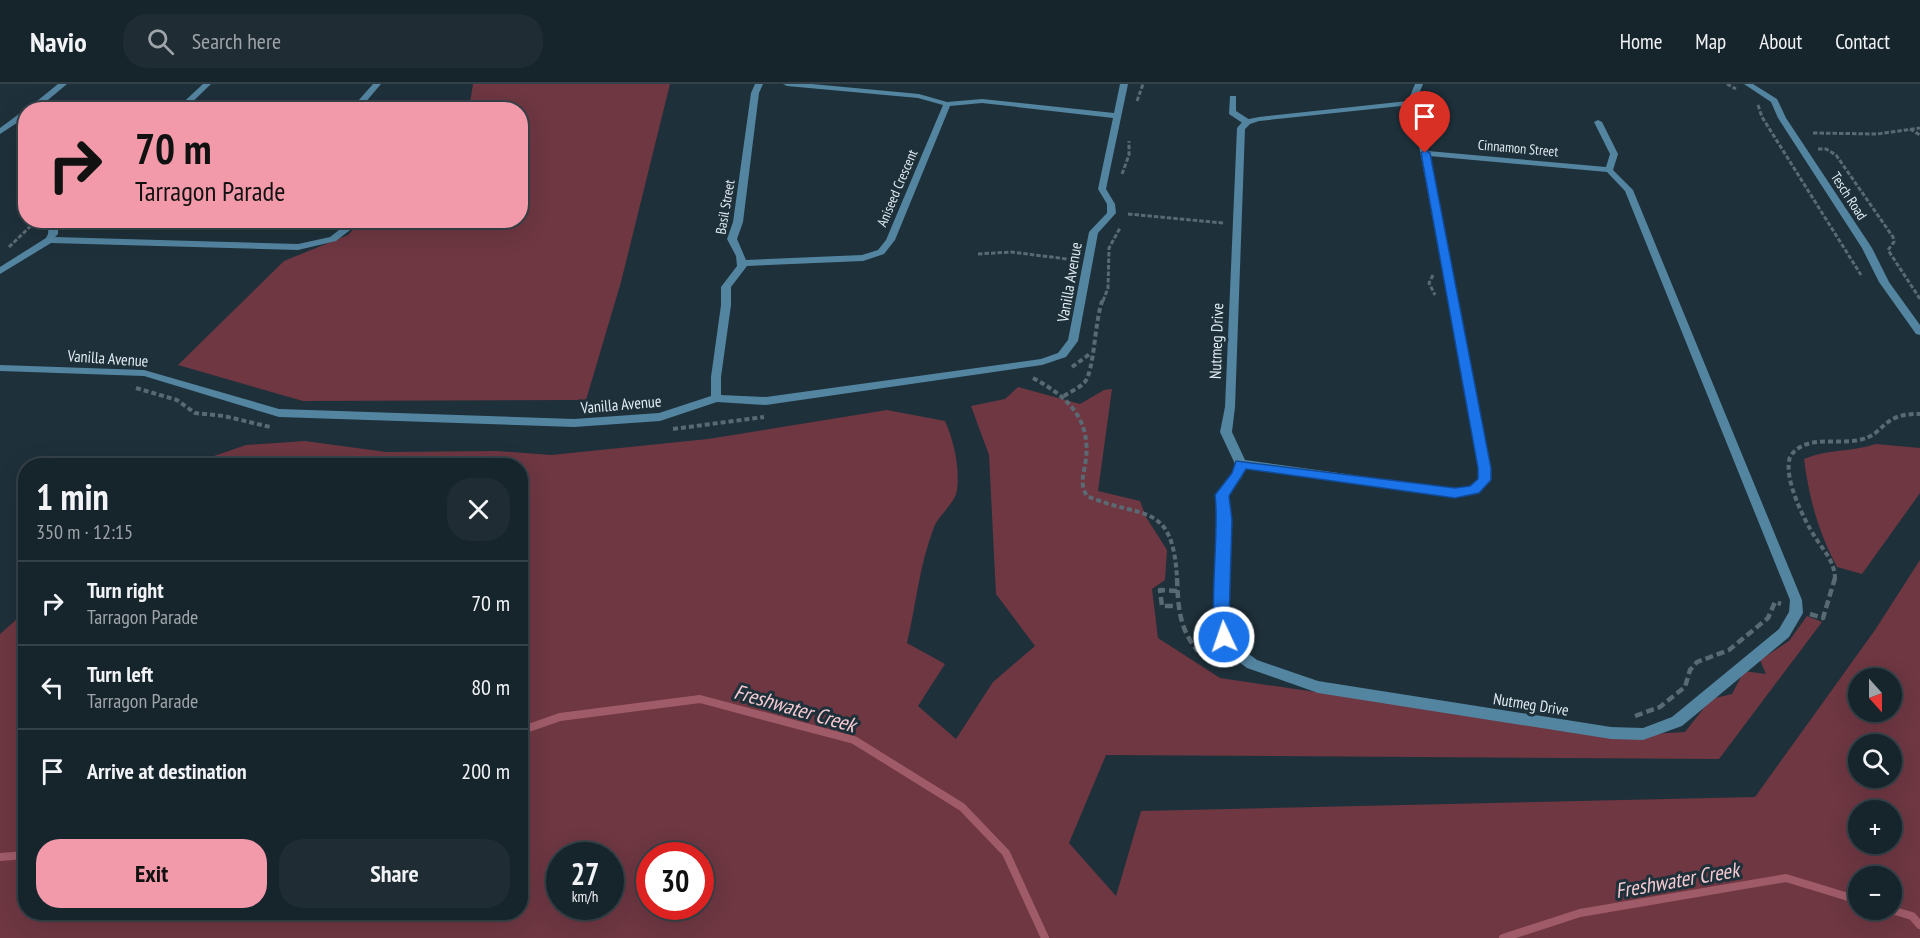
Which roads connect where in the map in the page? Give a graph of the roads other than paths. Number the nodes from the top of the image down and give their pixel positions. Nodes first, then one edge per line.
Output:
1 (63, 84) edge
2 (207, 84) edge
3 (377, 84) edge
4 (759, 84) edge
5 (787, 84) edge
6 (1124, 84) edge
7 (1419, 84) edge
8 (1744, 88) edge
9 (1233, 98) dead end
10 (40, 102) edge
11 (188, 102) edge
12 (361, 102) edge
13 (1412, 103) junction
14 (947, 104) junction
15 (1118, 116) junction
16 (18, 119) edge
17 (1247, 122) junction
18 (1598, 122) dead end
19 (0, 132) edge
20 (1425, 153) junction
21 (1609, 170) junction
22 (53, 228) edge
23 (348, 228) edge
24 (49, 240) junction
25 (742, 263) junction
26 (0, 271) edge
27 (1920, 333) edge
28 (0, 368) edge
29 (716, 398) junction
30 (1240, 464) junction

1 - 10 street
2 - 11 street
3 - 12 street
4 - 25 street, Basil Street
5 - 14 street
6 - 15 street, Vanilla Avenue
7 - 13 street
8 - 27 street, Tesch Road
9 - 17 street
13 - 17 street
13 - 20 street
14 - 15 street
14 - 25 street, Aniseed Crescent
15 - 29 street, Vanilla Avenue
16 - 19 street
17 - 30 street, Nutmeg Drive
18 - 21 street
20 - 21 street, Cinnamon Street
20 - 30 street
21 - 30 street, Nutmeg Drive
22 - 24 street
23 - 24 street
24 - 26 street
25 - 29 street
28 - 29 street, Vanilla Avenue

